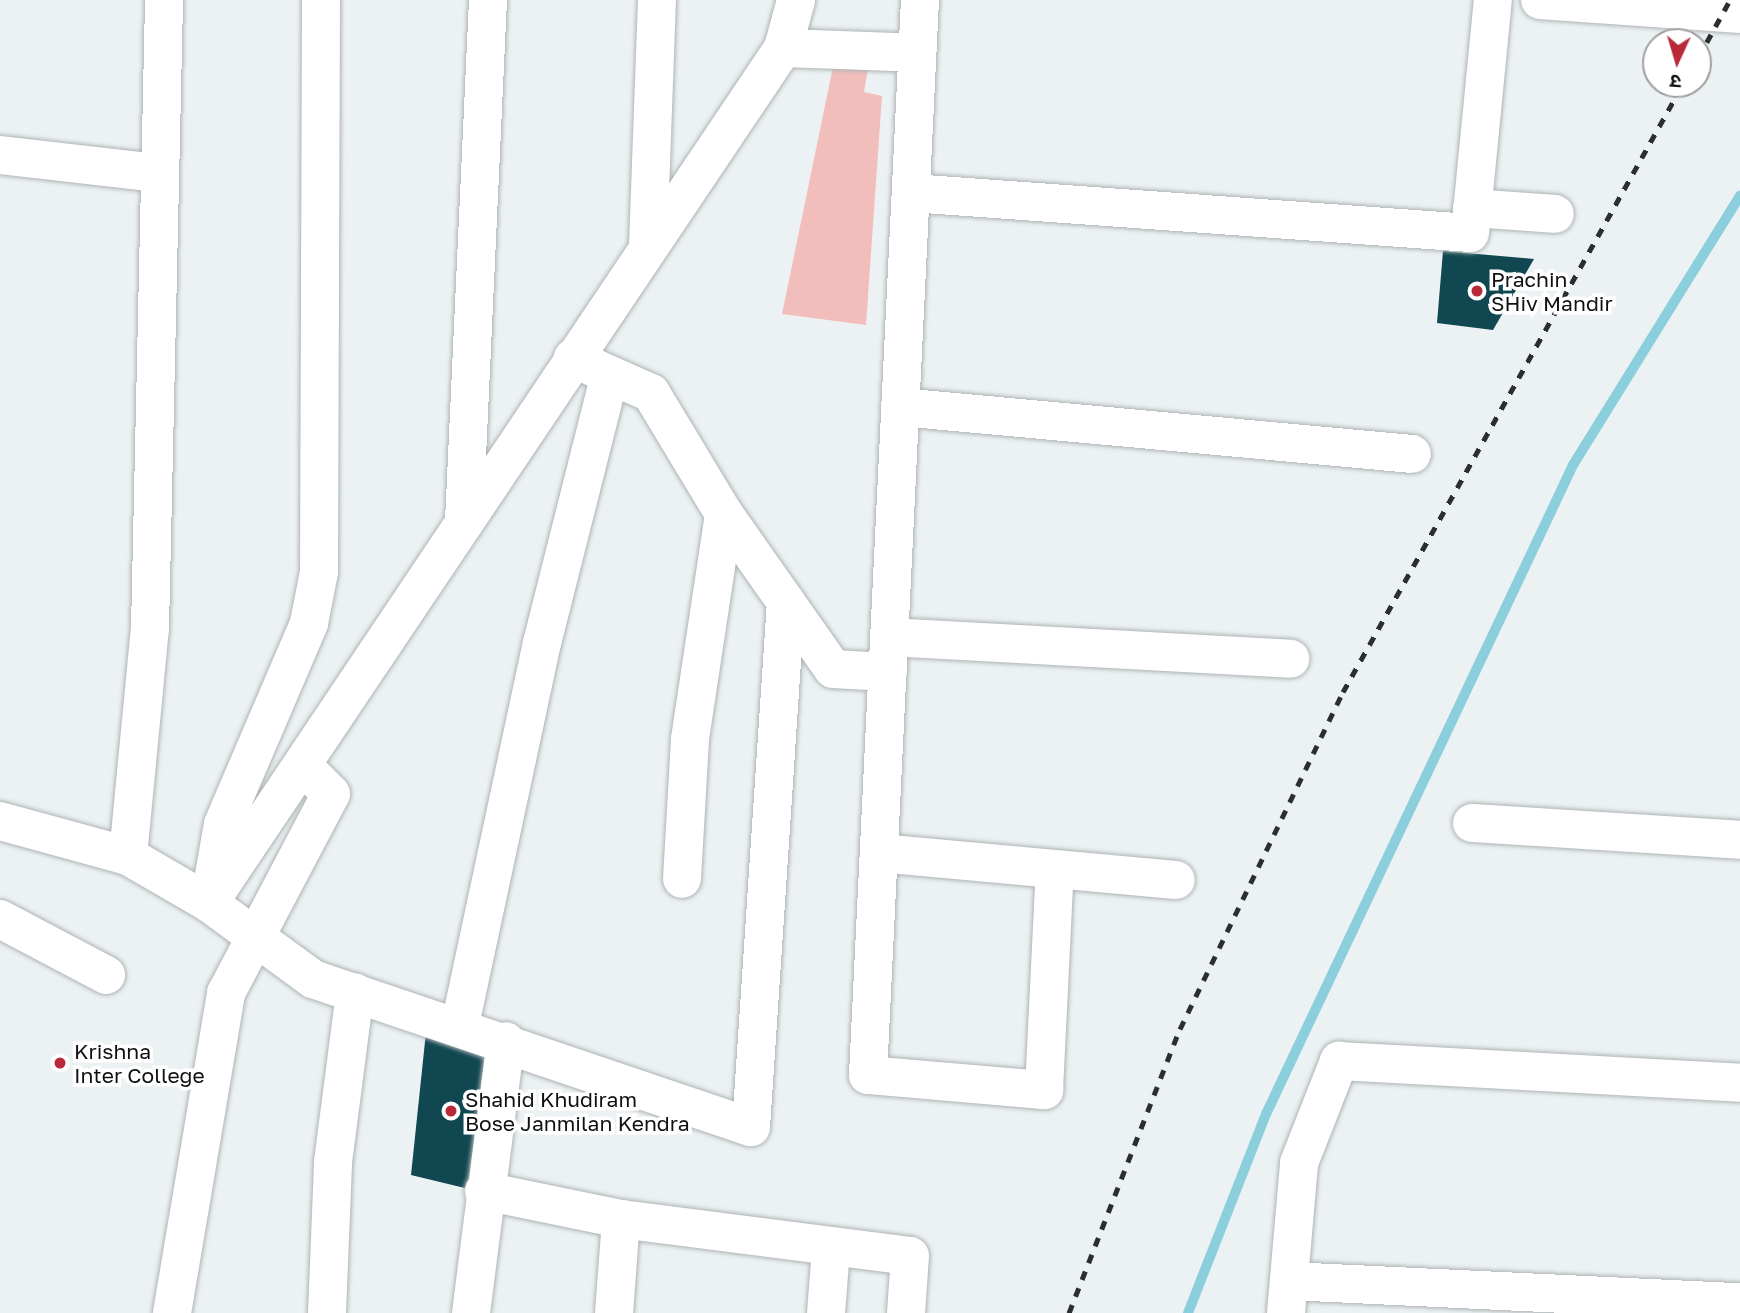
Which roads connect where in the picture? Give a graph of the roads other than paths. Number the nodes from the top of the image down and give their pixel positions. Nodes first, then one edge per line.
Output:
1 (164, 0) edge
2 (321, 0) edge
3 (488, 0) edge
4 (657, 0) edge
5 (796, 0) edge
6 (920, 0) edge
7 (1493, 0) edge
8 (1540, 0) edge
9 (1740, 14) edge
10 (783, 48) junction
11 (917, 53) junction
12 (0, 155) edge
13 (159, 173) junction
14 (911, 193) junction
15 (1472, 208) junction
16 (1555, 214) dead end
17 (648, 246) junction
18 (573, 358) junction
19 (610, 375) junction
20 (900, 407) junction
21 (1412, 454) dead end
22 (724, 514) junction
23 (464, 524) junction
24 (786, 602) junction
25 (888, 655) junction
26 (1290, 659) dead end
27 (302, 765) junction
28 (0, 821) edge
29 (1472, 822) dead end
30 (1740, 840) edge
31 (879, 853) junction
32 (128, 856) junction
33 (1055, 869) junction
34 (682, 879) dead end
35 (1176, 880) dead end
36 (209, 903) junction
37 (0, 919) edge
38 (253, 935) junction
39 (106, 975) dead end
40 (355, 992) junction
41 (460, 1025) junction
42 (506, 1041) junction
43 (1740, 1083) edge
44 (484, 1191) junction
45 (621, 1219) junction
46 (831, 1250) junction
47 (1288, 1297) edge
48 (1740, 1302) edge
49 (172, 1313) edge
50 (327, 1313) edge
51 (471, 1313) edge
52 (614, 1313) edge
53 (826, 1313) edge
54 (906, 1313) edge

1 - 13 street
2 - 36 street
3 - 23 street
4 - 17 street
5 - 10 street
6 - 11 street
7 - 15 street
8 - 9 street
10 - 11 street
10 - 17 street
11 - 14 street
12 - 13 street
13 - 32 street
14 - 15 street
14 - 20 street
15 - 16 street
17 - 18 street
18 - 19 street
18 - 23 street
19 - 22 street
19 - 41 street
20 - 21 street
20 - 25 street
22 - 24 street
22 - 34 street
23 - 27 street
24 - 25 street
24 - 42 street
25 - 26 street
25 - 31 street
27 - 36 street
27 - 38 street
28 - 32 street
29 - 30 street
31 - 33 street
31 - 33 street
32 - 36 street
33 - 35 street
36 - 38 street
37 - 39 street
38 - 40 street
38 - 49 street
40 - 41 street
40 - 50 street
41 - 42 street
42 - 44 street
43 - 47 street
44 - 45 street
44 - 51 street
45 - 46 street
45 - 52 street
46 - 53 street
46 - 54 street
47 - 48 street

